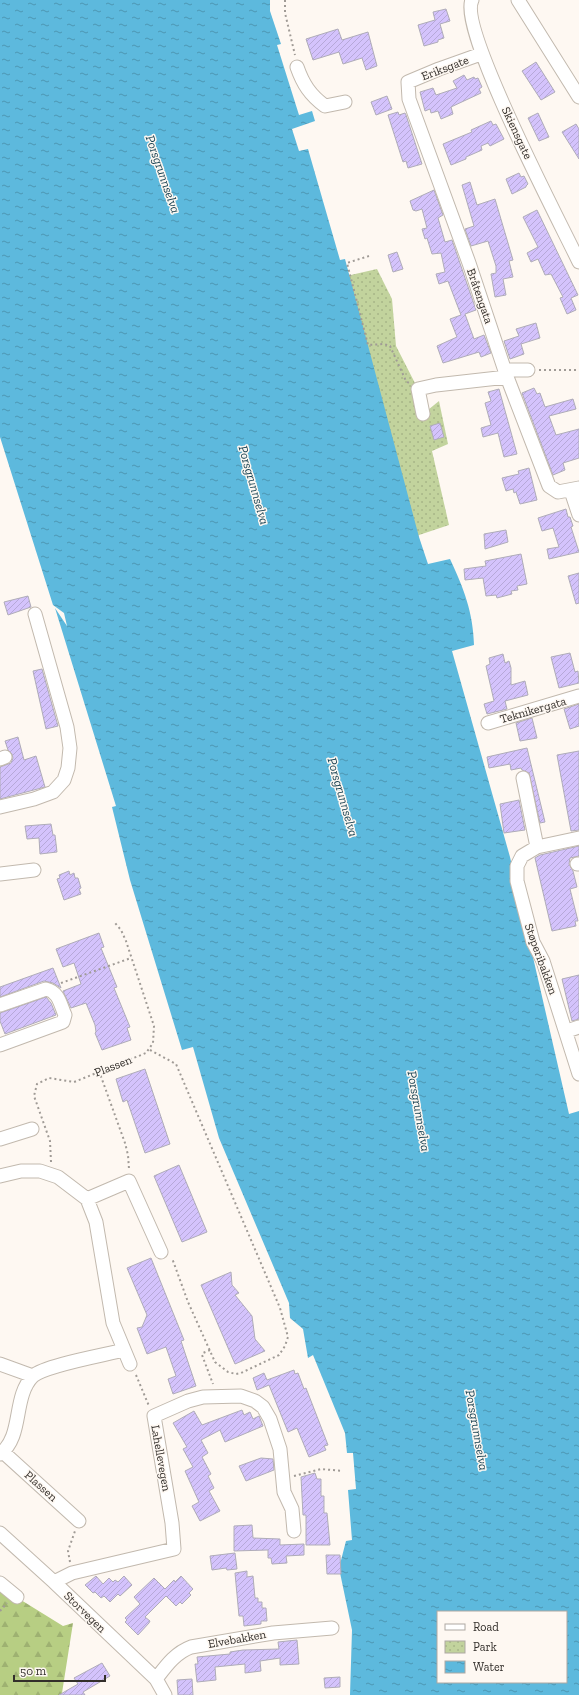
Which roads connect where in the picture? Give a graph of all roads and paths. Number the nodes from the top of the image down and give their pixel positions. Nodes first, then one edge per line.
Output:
1 (285, 0) edge
2 (472, 0) edge
3 (518, 0) edge
4 (482, 54) junction
5 (297, 66) joint
6 (408, 82) joint
7 (579, 97) edge
8 (345, 102) dead end
9 (369, 256) dead end
10 (579, 262) edge
11 (528, 370) joint
12 (579, 370) edge
13 (506, 373) junction
14 (418, 389) junction
15 (423, 414) dead end
16 (575, 490) edge
17 (579, 514) edge
18 (36, 614) dead end
19 (579, 696) edge
20 (488, 723) dead end
21 (523, 778) dead end
22 (0, 807) edge
23 (579, 838) edge
24 (537, 846) junction
25 (34, 870) dead end
26 (0, 874) edge
27 (116, 923) dead end
28 (131, 958) junction
29 (53, 991) junction
30 (0, 1005) edge
31 (573, 1029) edge
32 (0, 1045) edge
33 (150, 1050) junction
34 (100, 1071) junction
35 (579, 1074) edge
36 (32, 1128) dead end
37 (0, 1139) edge
38 (49, 1174) junction
39 (0, 1176) edge
40 (129, 1182) junction
41 (87, 1199) junction
42 (166, 1255) joint
43 (124, 1350) junction
44 (210, 1350) junction
45 (0, 1364) edge
46 (130, 1364) joint
47 (33, 1376) junction
48 (212, 1385) dead end
49 (154, 1416) junction
50 (1, 1453) edge
51 (344, 1471) dead end
52 (282, 1480) junction
53 (79, 1522) joint
54 (294, 1531) dead end
55 (0, 1533) edge
56 (72, 1573) junction
57 (54, 1582) junction
58 (0, 1583) edge
59 (17, 1597) dead end
60 (332, 1628) dead end
61 (156, 1679) junction
62 (165, 1695) edge

1 - 5 path
2 - 4 street, Skiensgate
3 - 7 street
4 - 6 street, Eriksgate
4 - 10 street, Skiensgate
5 - 8 street
6 - 13 street, Bråtengata
9 - 14 path
11 - 12 path
11 - 13 street
13 - 14 street
13 - 16 street, Bråtengata
14 - 15 street
16 - 17 street, Bråtengata
18 - 22 street
19 - 20 street, Teknikergata
21 - 24 street
23 - 24 street, Støperibakken
24 - 31 street, Støperibakken
25 - 26 street
27 - 28 path
28 - 29 path
28 - 33 path
29 - 30 street
29 - 32 street
31 - 35 street, Støperibakken
33 - 34 path, Plassen
33 - 44 path
34 - 38 path, Plassen
34 - 40 path
36 - 37 street
38 - 39 street
38 - 41 street
40 - 41 street
40 - 42 street
41 - 43 street
42 - 44 path
43 - 46 street
43 - 47 street
44 - 48 path
45 - 47 street
46 - 49 path
47 - 50 street, Plassen
49 - 52 street, Lahellevegen
49 - 56 street, Lahellevegen
50 - 53 street, Plassen
51 - 52 path
52 - 54 street, Lahellevegen
53 - 56 path
55 - 57 street, Storvegen
56 - 57 street, Lahellevegen
57 - 61 street, Storvegen
58 - 59 street
60 - 61 street, Elvebakken
61 - 62 street, Storvegen

